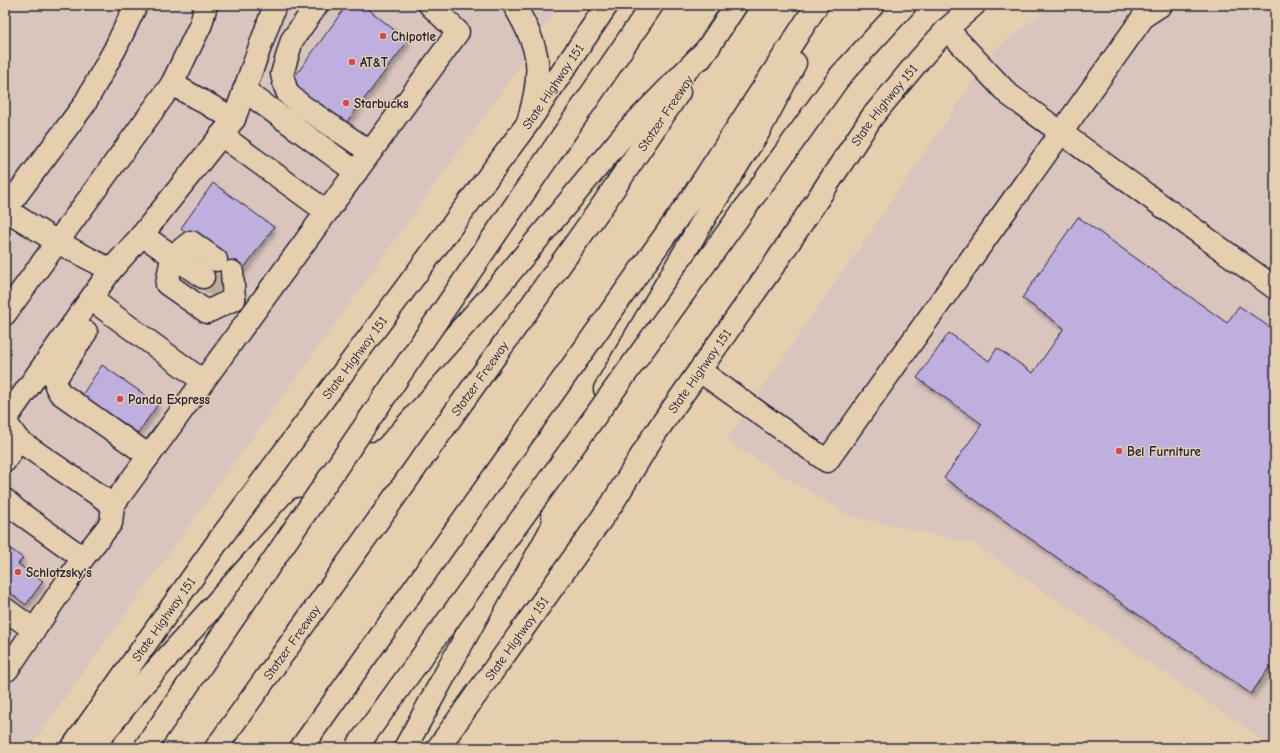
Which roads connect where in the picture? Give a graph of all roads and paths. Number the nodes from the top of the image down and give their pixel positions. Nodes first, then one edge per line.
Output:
1 (136, 5) edge
2 (206, 5) edge
3 (275, 5) edge
4 (317, 5) edge
5 (430, 5) edge
6 (514, 5) edge
7 (607, 5) edge
8 (652, 5) edge
9 (736, 5) edge
10 (817, 5) edge
11 (826, 5) edge
12 (891, 5) edge
13 (905, 5) edge
14 (974, 5) edge
15 (1161, 5) edge
16 (947, 29) junction
17 (709, 47) junction
18 (841, 75) junction
19 (172, 84) junction
20 (244, 90) junction
21 (528, 123) junction
22 (227, 127) junction
23 (1061, 132) junction
24 (370, 152) junction
25 (356, 172) junction
26 (5, 209) edge
27 (327, 212) junction
28 (142, 235) junction
29 (57, 242) junction
30 (172, 257) junction
31 (111, 270) junction
32 (217, 281) junction
33 (1275, 288) edge
34 (97, 303) junction
35 (5, 314) edge
36 (252, 314) junction
37 (700, 371) junction
38 (36, 377) junction
39 (203, 381) junction
40 (60, 393) junction
41 (5, 420) edge
42 (18, 440) junction
43 (149, 456) junction
44 (5, 461) edge
45 (5, 500) edge
46 (113, 505) junction
47 (83, 558) junction
48 (5, 609) edge
49 (34, 630) junction
50 (6, 670) edge
51 (72, 748) edge
52 (92, 748) edge
53 (145, 748) edge
54 (216, 748) edge
55 (301, 748) edge
56 (356, 748) edge
57 (405, 748) edge
58 (438, 748) edge

1 - 26 main road
2 - 19 main road
3 - 20 main road
4 - 24 main road
5 - 24 main road
6 - 21 main road
7 - 21 main road, State Highway 151
8 - 53 main road, bridge
9 - 17 main road, Stotzer Freeway
10 - 55 main road
11 - 57 main road
12 - 18 main road
13 - 18 main road
14 - 16 main road, State Highway 151
15 - 23 main road
16 - 23 main road
16 - 37 main road, State Highway 151
17 - 52 main road
17 - 54 main road, Stotzer Freeway
18 - 56 main road, bridge
19 - 22 main road
19 - 29 main road
20 - 22 main road
20 - 25 main road
21 - 51 main road, State Highway 151
22 - 27 main road
22 - 28 main road
23 - 33 main road
23 - 37 main road
24 - 25 main road
25 - 27 main road
26 - 29 main road
27 - 36 main road
28 - 30 main road
28 - 31 main road
29 - 31 main road
29 - 35 main road
30 - 32 main road
30 - 32 main road
30 - 32 main road
31 - 34 main road
32 - 36 main road
34 - 38 main road
34 - 39 main road
34 - 40 main road
36 - 39 main road
37 - 58 main road, State Highway 151
38 - 40 main road
38 - 41 main road
39 - 43 main road
40 - 43 main road
41 - 42 main road
42 - 44 main road
42 - 46 main road
43 - 46 main road
45 - 47 main road
46 - 47 main road
47 - 49 main road
48 - 49 main road
49 - 50 main road

